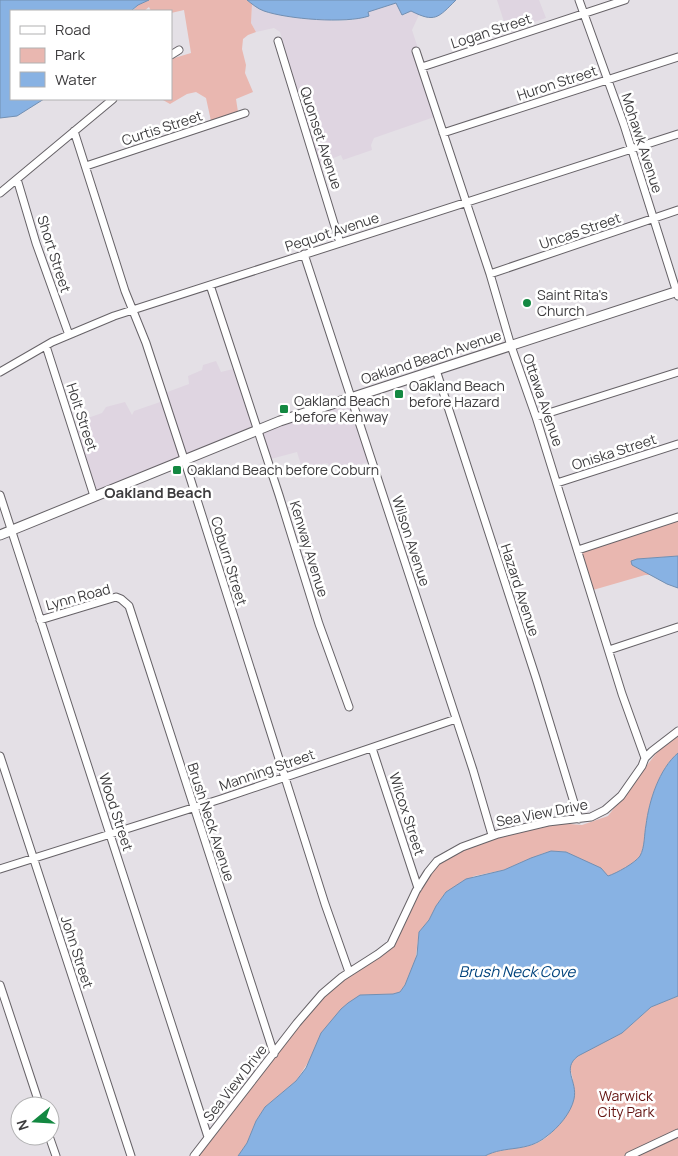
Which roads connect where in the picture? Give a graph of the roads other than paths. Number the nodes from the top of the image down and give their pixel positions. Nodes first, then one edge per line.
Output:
1 (579, 0) edge
2 (625, 0) edge
3 (584, 13) junction
4 (278, 41) dead end
5 (179, 50) dead end
6 (416, 51) dead end
7 (172, 54) edge
8 (678, 57) edge
9 (422, 67) junction
10 (608, 80) junction
11 (112, 100) edge
12 (245, 113) dead end
13 (74, 131) junction
14 (444, 133) junction
15 (678, 134) edge
16 (632, 149) junction
17 (86, 166) junction
18 (17, 179) junction
19 (0, 193) edge
20 (466, 203) junction
21 (678, 210) edge
22 (654, 218) junction
23 (340, 243) junction
24 (304, 254) junction
25 (490, 274) junction
26 (210, 285) junction
27 (678, 293) edge
28 (134, 310) junction
29 (69, 335) junction
30 (46, 346) junction
31 (511, 346) junction
32 (436, 370) junction
33 (0, 372) edge
34 (678, 372) edge
35 (351, 398) junction
36 (536, 417) junction
37 (257, 430) junction
38 (678, 444) edge
39 (184, 459) junction
40 (557, 483) junction
41 (0, 495) edge
42 (94, 496) junction
43 (678, 517) edge
44 (11, 530) junction
45 (0, 534) edge
46 (578, 550) junction
47 (121, 600) joint
48 (40, 620) junction
49 (678, 627) edge
50 (609, 650) junction
51 (349, 707) dead end
52 (456, 719) junction
53 (678, 731) edge
54 (372, 748) junction
55 (0, 756) edge
56 (645, 758) junction
57 (284, 777) junction
58 (194, 808) junction
59 (579, 819) junction
60 (110, 835) junction
61 (492, 836) junction
62 (34, 858) junction
63 (0, 869) edge
64 (418, 888) junction
65 (349, 972) junction
66 (0, 985) edge
67 (274, 1054) junction
68 (37, 1096) edge
69 (678, 1133) edge
70 (208, 1137) junction
71 (131, 1156) edge
72 (194, 1156) edge
73 (629, 1156) edge

1 - 3 street, Mohawk Avenue
2 - 3 street, Logan Street
3 - 9 street, Logan Street
3 - 10 street, Mohawk Avenue
4 - 23 street, Quonset Avenue
5 - 7 street
6 - 9 street, Ottawa Avenue
8 - 10 street, Huron Street
9 - 14 street, Ottawa Avenue
10 - 14 street, Huron Street
10 - 16 street, Mohawk Avenue
11 - 13 street
12 - 17 street, Curtis Street
13 - 17 street, Coburn Street
13 - 18 street
14 - 20 street, Ottawa Avenue
15 - 16 street, Pequot Avenue
16 - 20 street, Pequot Avenue
16 - 22 street, Mohawk Avenue
17 - 28 street, Coburn Street
18 - 19 street
18 - 29 street, Short Street
20 - 23 street, Pequot Avenue
20 - 25 street, Ottawa Avenue
21 - 22 street, Uncas Street
22 - 25 street, Uncas Street
22 - 27 street, Mohawk Avenue
23 - 24 street, Pequot Avenue
24 - 26 street, Pequot Avenue
24 - 35 street, Wilson Avenue
25 - 31 street, Ottawa Avenue
26 - 28 street, Pequot Avenue
26 - 37 street, Kenway Avenue
27 - 31 street, Oakland Beach Avenue
28 - 29 street, Pequot Avenue
28 - 39 street, Coburn Street
29 - 30 street, Pequot Avenue
30 - 33 street, Pequot Avenue
30 - 42 street, Holt Street
31 - 32 street, Oakland Beach Avenue
31 - 36 street, Ottawa Avenue
32 - 35 street, Oakland Beach Avenue
32 - 59 street, Hazard Avenue
34 - 36 street
35 - 37 street, Oakland Beach Avenue
35 - 52 street, Wilson Avenue
36 - 40 street, Ottawa Avenue
37 - 39 street, Oakland Beach Avenue
37 - 51 street, Kenway Avenue
38 - 40 street, Oniska Street
39 - 42 street, Oakland Beach Avenue
39 - 57 street, Coburn Street
40 - 46 street, Ottawa Avenue
41 - 44 street, Wood Street
42 - 44 street, Oakland Beach Avenue
43 - 46 street
44 - 45 street, Oakland Beach Avenue
44 - 48 street, Wood Street
46 - 50 street, Ottawa Avenue
47 - 48 street, Lynn Road
47 - 58 street, Brush Neck Avenue
48 - 60 street, Wood Street
49 - 50 street
50 - 56 street, Ottawa Avenue
52 - 54 street, Manning Street
52 - 61 street, Wilson Avenue
53 - 56 street, Sea View Drive
54 - 57 street, Manning Street
54 - 64 street, Wilcox Street
55 - 62 street, John Street
56 - 59 street, Sea View Drive
57 - 58 street, Manning Street
57 - 65 street, Coburn Street
58 - 60 street, Manning Street
58 - 67 street, Brush Neck Avenue
59 - 61 street, Sea View Drive
60 - 62 street, Manning Street
60 - 70 street, Wood Street
61 - 64 street, Sea View Drive
62 - 63 street, Manning Street
62 - 71 street, John Street
64 - 65 street, Sea View Drive
65 - 67 street, Sea View Drive
66 - 68 street
67 - 70 street, Sea View Drive
69 - 73 street
70 - 72 street, Sea View Drive

